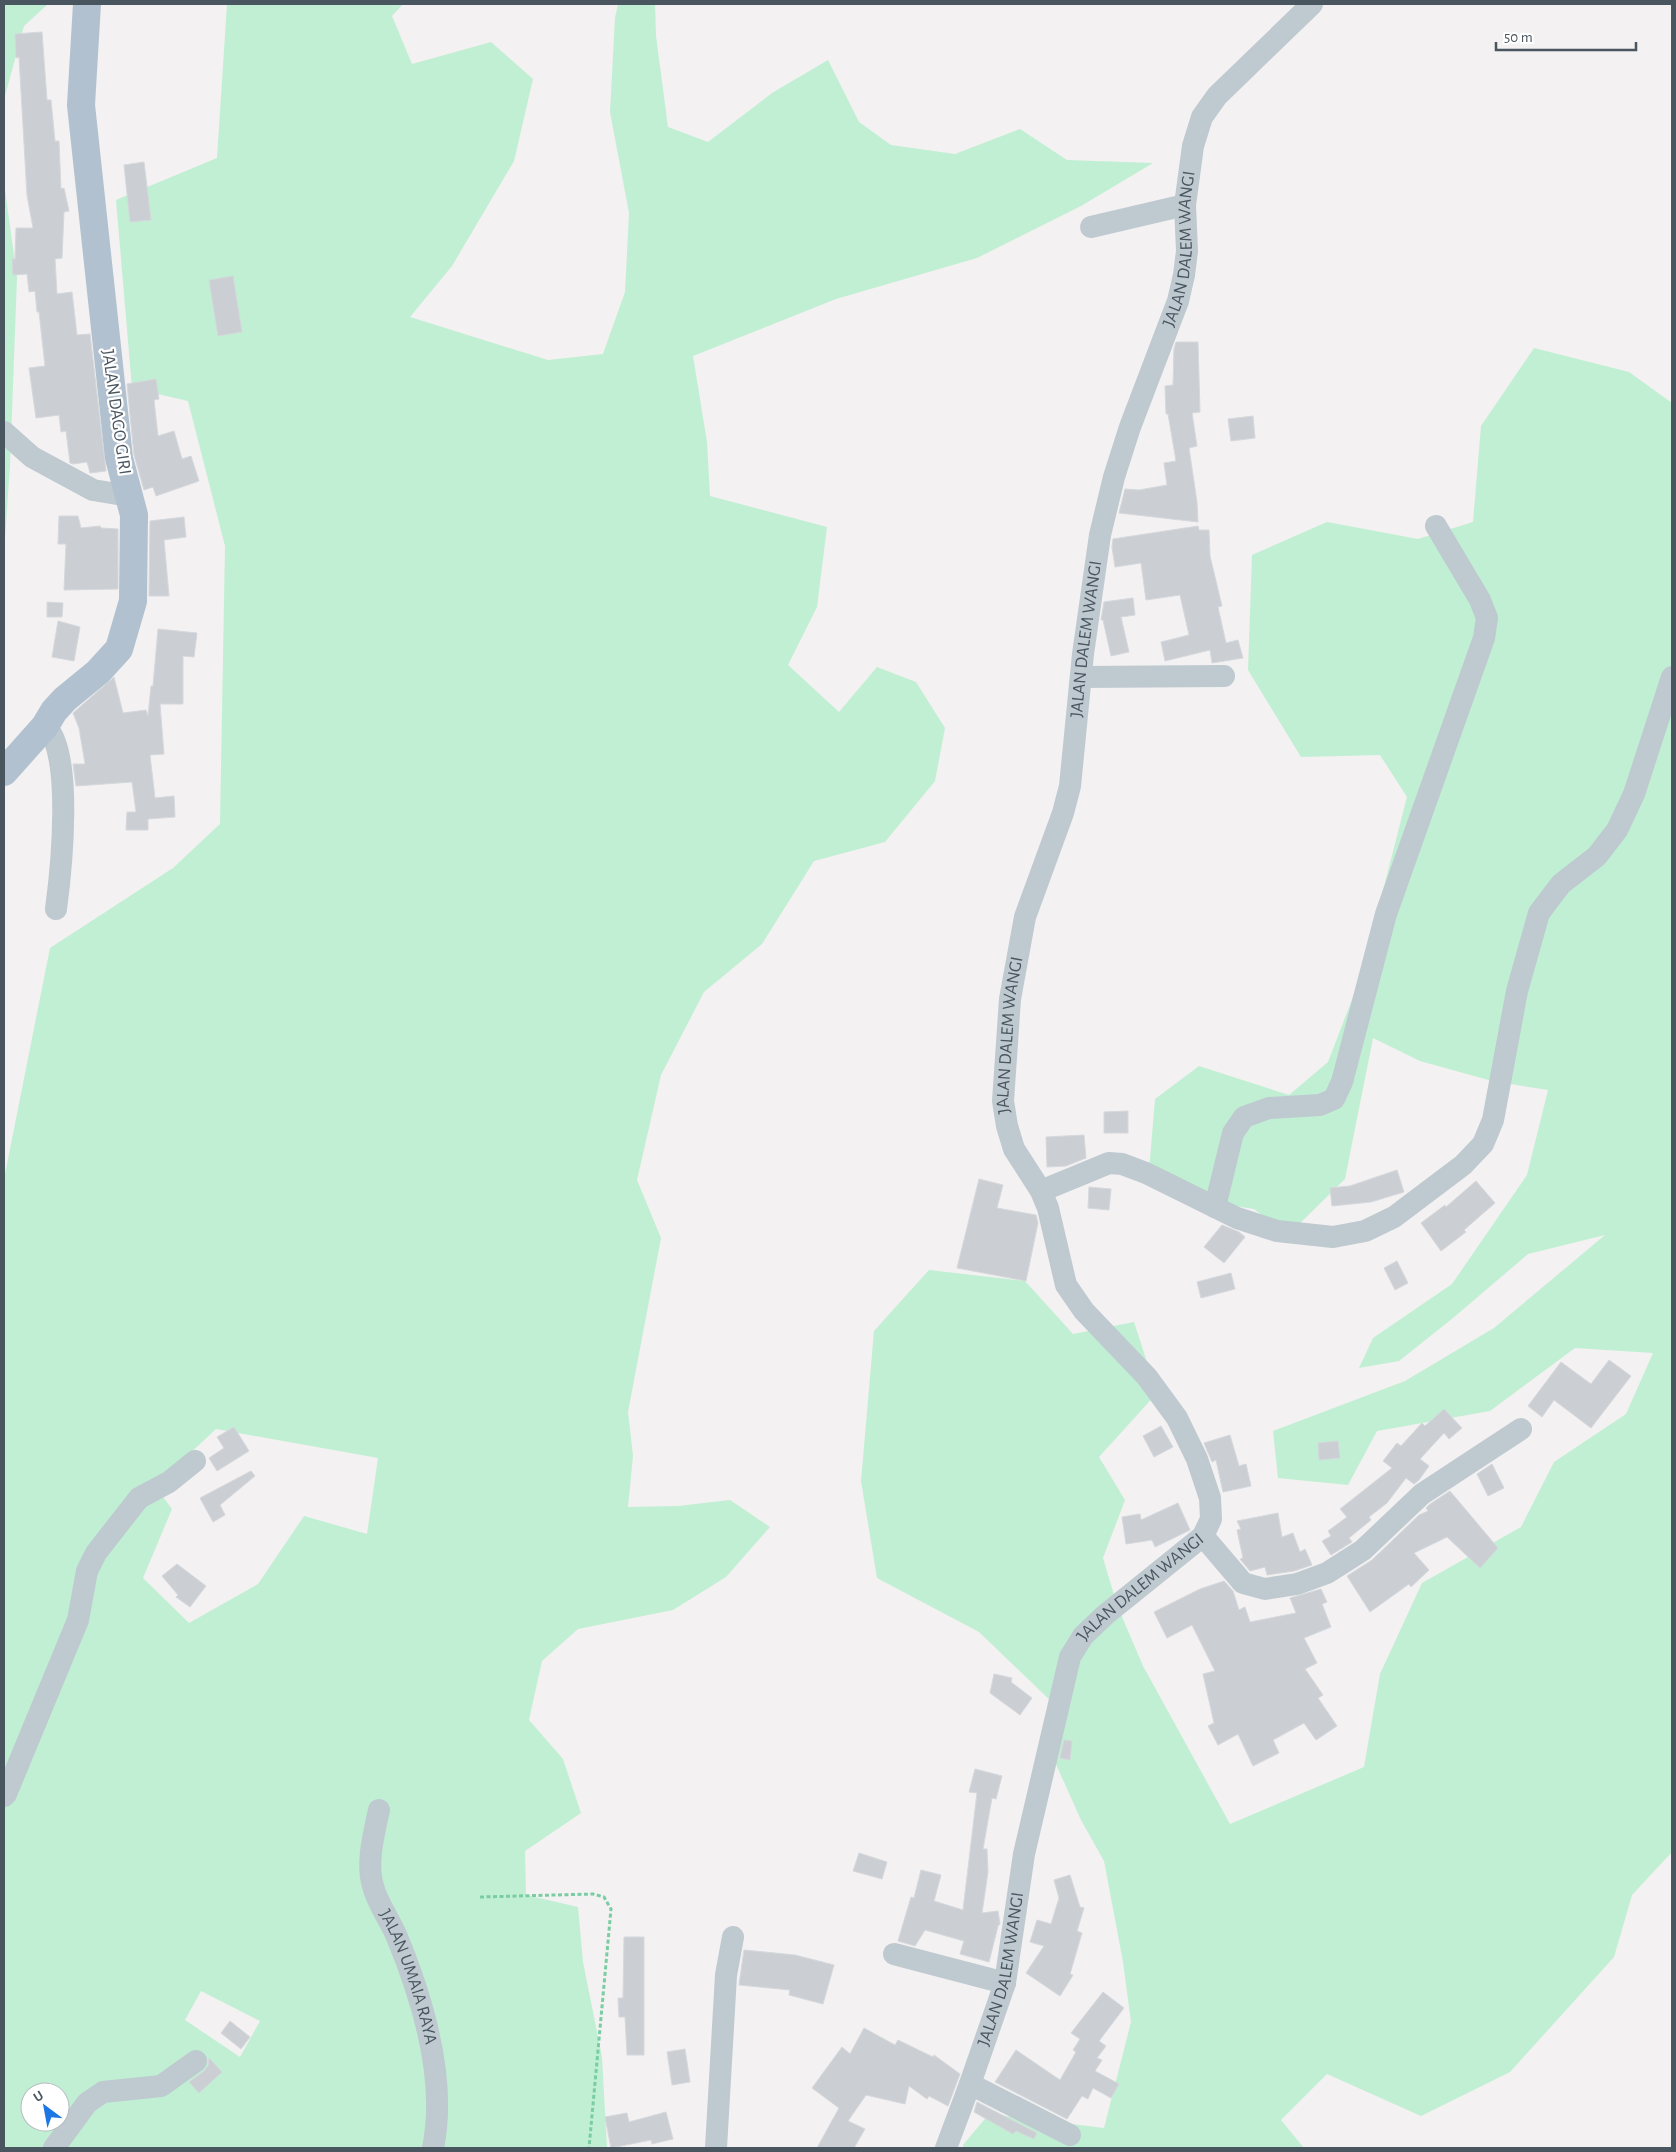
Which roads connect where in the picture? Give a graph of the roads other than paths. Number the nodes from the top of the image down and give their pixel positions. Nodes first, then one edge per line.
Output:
1 (87, 4) edge
2 (1312, 4) edge
3 (1185, 205) junction
4 (1091, 227) dead end
5 (4, 432) edge
6 (129, 496) junction
7 (1436, 526) dead end
8 (1224, 676) dead end
9 (1081, 677) junction
10 (1672, 677) edge
11 (45, 726) junction
12 (4, 772) edge
13 (56, 909) dead end
14 (1041, 1191) junction
15 (1215, 1207) junction
16 (1521, 1429) dead end
17 (195, 1461) dead end
18 (1203, 1536) junction
19 (4, 1796) edge
20 (379, 1810) dead end
21 (733, 1937) dead end
22 (894, 1954) dead end
23 (1005, 1983) junction
24 (196, 2061) dead end
25 (970, 2084) junction
26 (1070, 2135) dead end
27 (427, 2146) edge
28 (54, 2148) edge
29 (716, 2148) edge
30 (946, 2148) edge

1 - 6 main road, JALAN DAGO GIRI
2 - 3 street, JALAN DALEM WANGI
3 - 4 street
3 - 9 street, JALAN DALEM WANGI
5 - 6 street
6 - 11 main road, JALAN DAGO GIRI
7 - 15 street
8 - 9 street
9 - 14 street, JALAN DALEM WANGI
10 - 15 street
11 - 12 main road, JALAN DAGO GIRI
11 - 13 street
14 - 15 street
14 - 18 street, JALAN DALEM WANGI
16 - 18 street
17 - 19 street
18 - 23 street, JALAN DALEM WANGI
20 - 27 street, JALAN UMAIA RAYA
21 - 29 street
22 - 23 street
23 - 25 street, JALAN DALEM WANGI
24 - 28 street
25 - 26 street
25 - 30 street, JALAN DALEM WANGI

